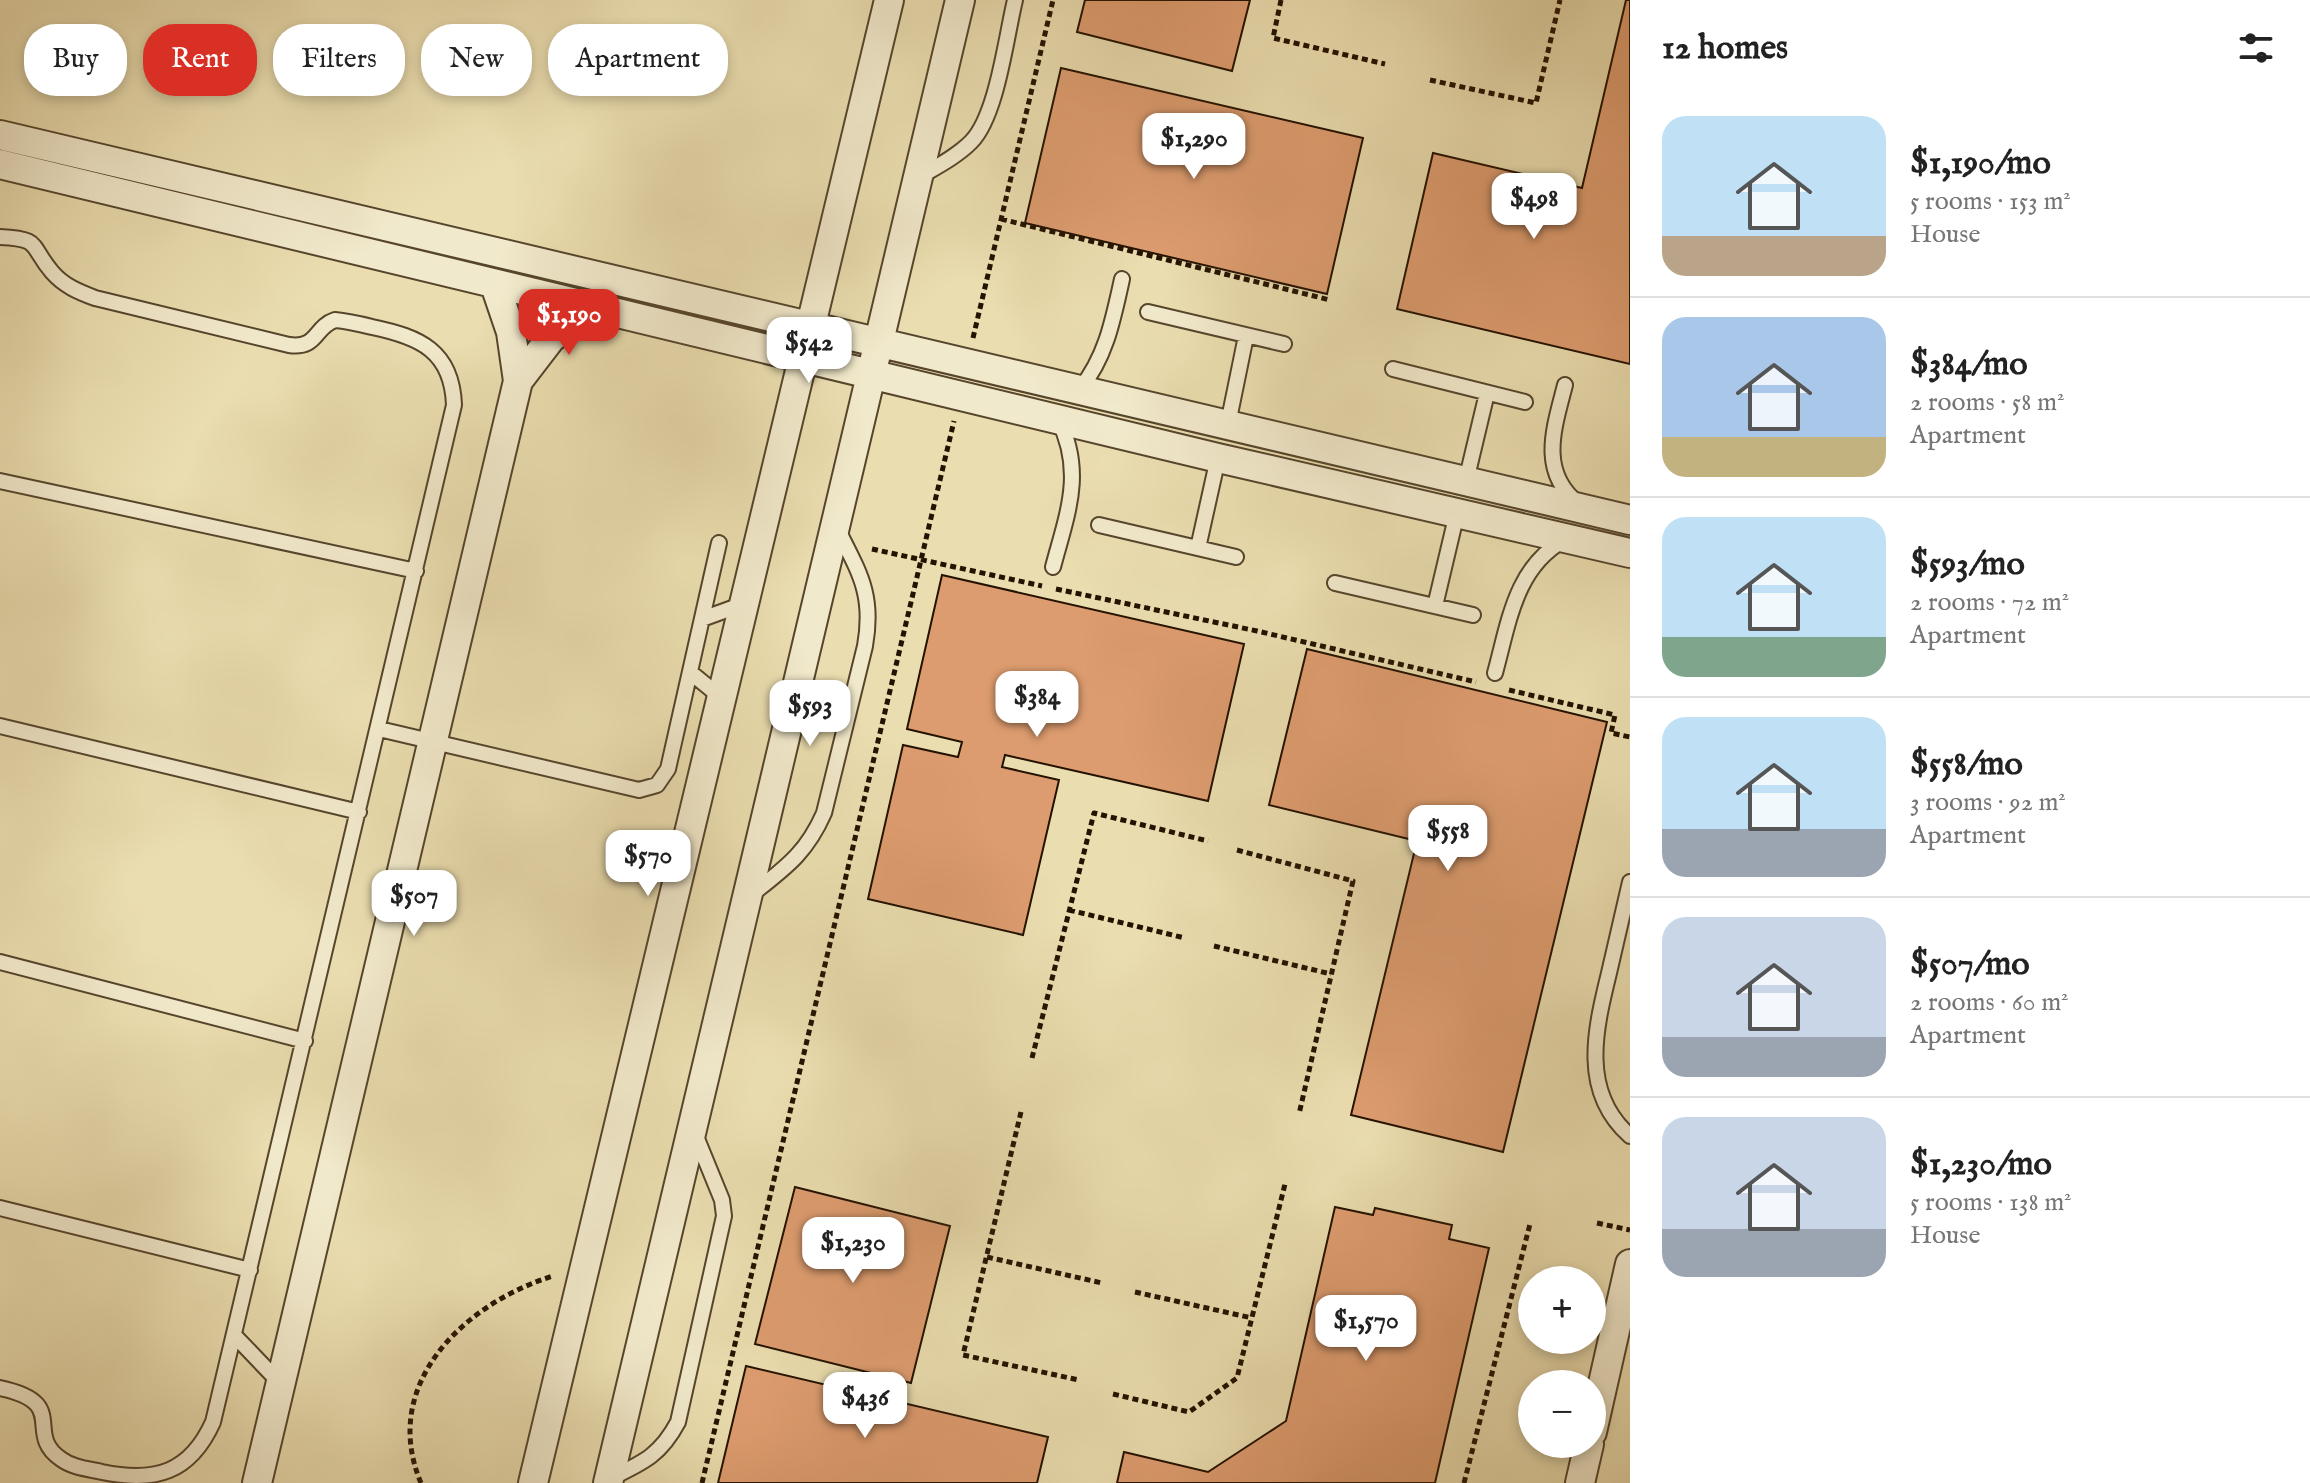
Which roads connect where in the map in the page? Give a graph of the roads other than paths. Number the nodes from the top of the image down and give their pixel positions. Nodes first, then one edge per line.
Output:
1 (889, 0) edge
2 (960, 0) edge
3 (1015, 0) edge
4 (0, 135) edge
5 (0, 164) edge
6 (918, 178) junction
7 (0, 237) edge
8 (1122, 279) dead end
9 (495, 285) junction
10 (594, 307) junction
11 (1148, 312) dead end
12 (812, 326) junction
13 (1246, 336) junction
14 (880, 342) junction
15 (1284, 344) dead end
16 (804, 357) junction
17 (1393, 369) dead end
18 (871, 373) junction
19 (518, 381) junction
20 (1565, 385) dead end
21 (1080, 389) junction
22 (1487, 393) junction
23 (1525, 402) dead end
24 (1057, 419) junction
25 (1228, 424) junction
26 (1218, 458) junction
27 (0, 481) edge
28 (1466, 481) junction
29 (1589, 510) junction
30 (1457, 513) junction
31 (1630, 520) edge
32 (1099, 525) dead end
33 (840, 534) junction
34 (1567, 539) junction
35 (719, 543) dead end
36 (1198, 548) junction
37 (1630, 553) edge
38 (1236, 557) dead end
39 (1053, 567) dead end
40 (416, 571) junction
41 (1335, 583) dead end
42 (746, 603) junction
43 (1435, 606) junction
44 (1473, 615) dead end
45 (702, 619) junction
46 (690, 672) junction
47 (1495, 680) road end
48 (723, 699) junction
49 (0, 726) edge
50 (379, 729) junction
51 (434, 743) junction
52 (359, 812) junction
53 (1630, 882) edge
54 (747, 898) junction
55 (0, 962) edge
56 (305, 1041) junction
57 (693, 1127) junction
58 (1630, 1136) edge
59 (0, 1208) edge
60 (1630, 1264) edge
61 (250, 1270) junction
62 (234, 1335) junction
63 (1606, 1370) edge
64 (280, 1383) junction
65 (0, 1388) edge
66 (1586, 1458) edge
67 (608, 1481) edge
68 (257, 1483) edge
69 (533, 1483) edge
70 (1580, 1483) edge

1 - 12 street
2 - 6 street
3 - 6 lane
4 - 12 street
5 - 9 street
6 - 14 street
7 - 40 lane
8 - 21 lane
9 - 10 street
9 - 19 street
10 - 16 street
10 - 19 street
11 - 13 lane
12 - 14 street
12 - 16 street
13 - 15 lane
13 - 25 lane
14 - 18 street
14 - 21 street
16 - 18 street
16 - 42 street
17 - 22 lane
18 - 24 street
18 - 33 street
19 - 51 street
20 - 29 lane
21 - 25 street
22 - 23 lane
22 - 28 lane
24 - 26 street
24 - 39 lane
25 - 28 street
26 - 30 street
26 - 36 lane
27 - 40 lane
28 - 29 street
29 - 31 street
30 - 34 street
30 - 43 lane
32 - 36 lane
33 - 54 street
33 - 54 lane
34 - 37 street
34 - 47 lane
35 - 45 lane
36 - 38 lane
40 - 50 lane
41 - 43 lane
42 - 45 lane
42 - 48 street
43 - 44 lane
45 - 46 lane
46 - 48 lane
46 - 51 lane
48 - 69 street
49 - 52 lane
50 - 51 lane
50 - 52 lane
51 - 64 street
52 - 56 lane
53 - 58 lane
54 - 57 street
55 - 56 lane
56 - 61 lane
57 - 67 street
57 - 67 lane
59 - 61 lane
60 - 63 street
61 - 62 lane
62 - 64 lane
62 - 65 lane
64 - 68 street
66 - 70 street

